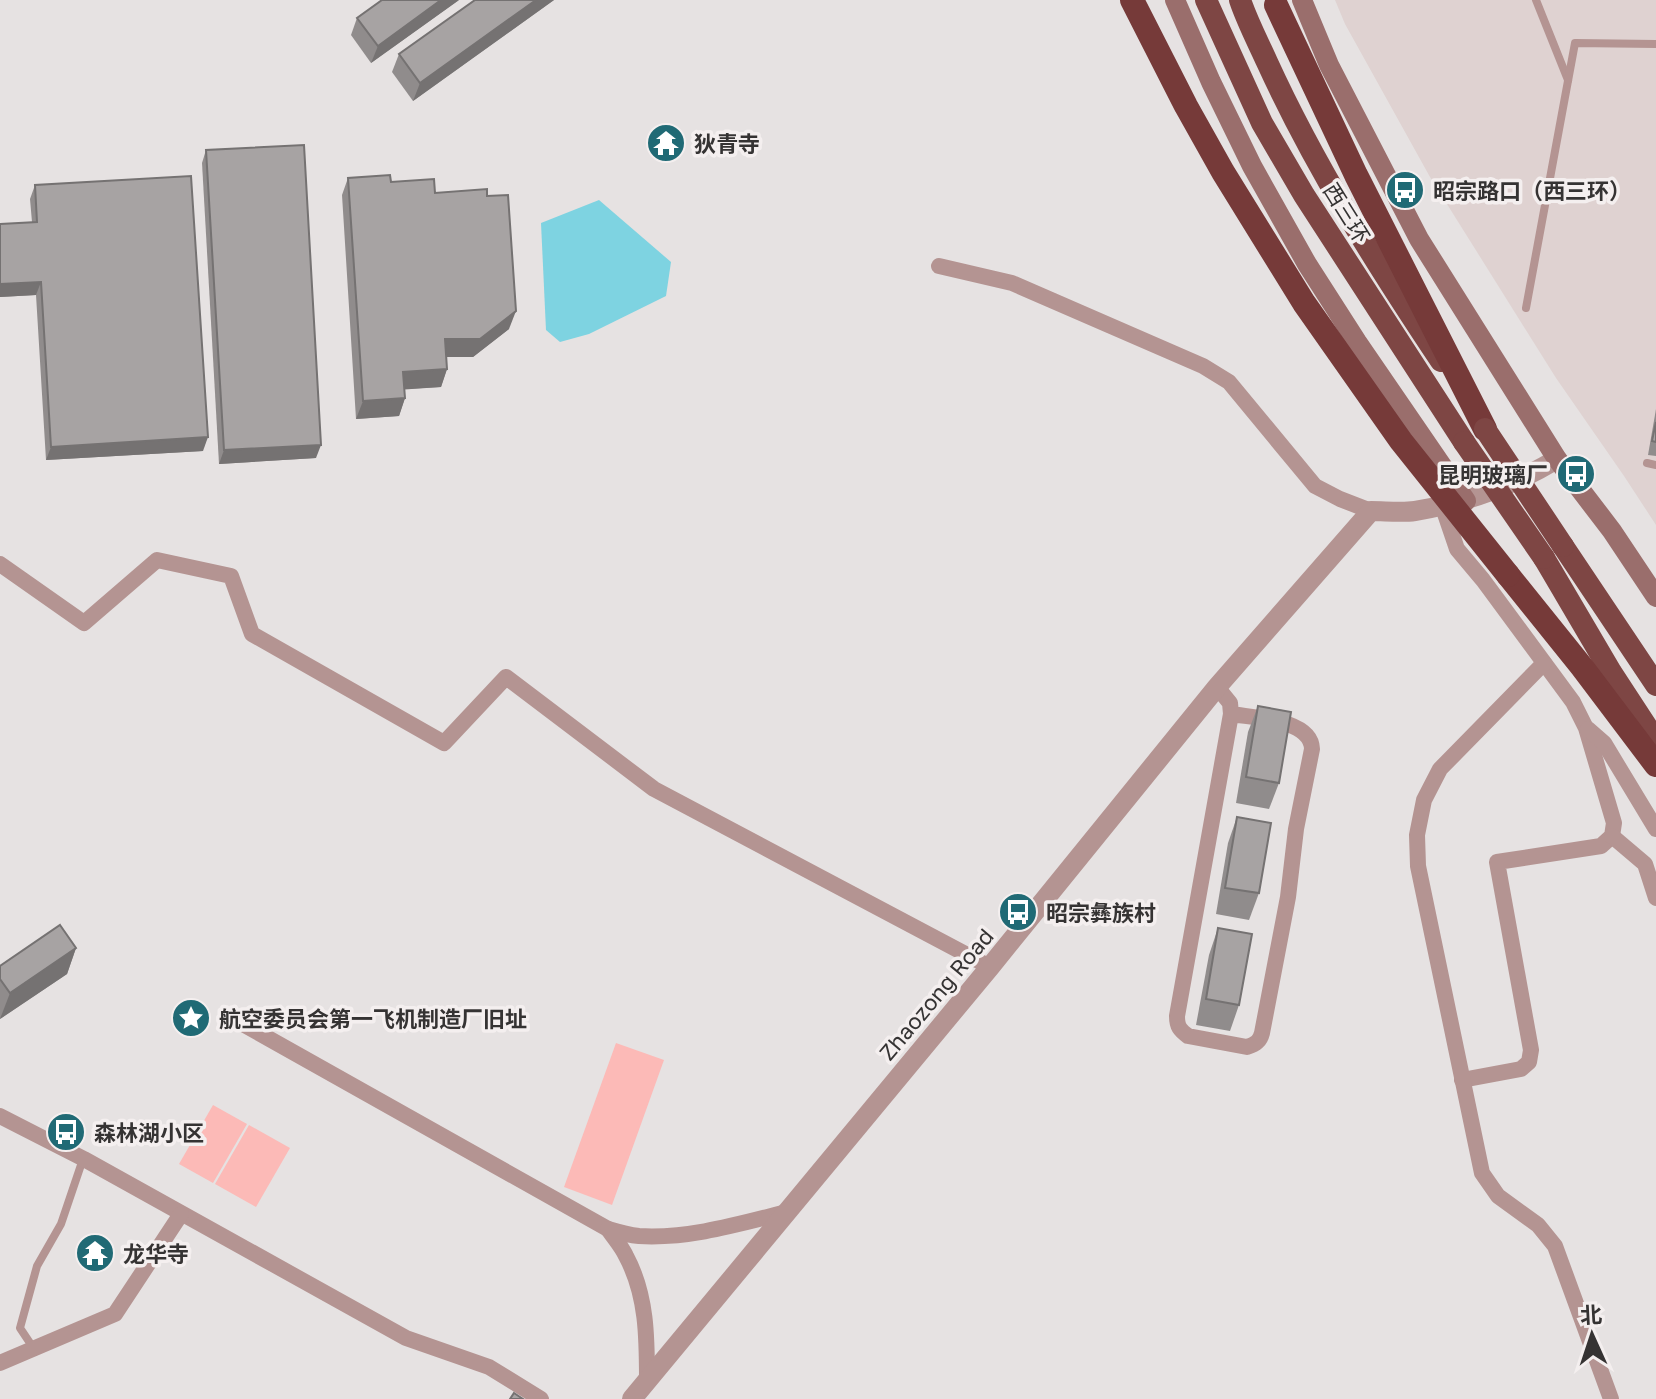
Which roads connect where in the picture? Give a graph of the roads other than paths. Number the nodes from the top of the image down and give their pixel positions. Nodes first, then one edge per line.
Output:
1 (1132, 0) edge
2 (1140, 0) edge
3 (1175, 0) edge
4 (1206, 0) edge
5 (1240, 0) edge
6 (1302, 0) edge
7 (1536, 0) edge
8 (1275, 2) edge
9 (1656, 44) edge
10 (1159, 54) junction
11 (1568, 81) junction
12 (939, 266) dead end
13 (1526, 308) dead end
14 (1485, 429) junction
15 (1557, 459) junction
16 (1466, 501) junction
17 (1442, 505) junction
18 (1371, 511) junction
19 (0, 564) edge
20 (1656, 597) edge
21 (1544, 663) junction
22 (1656, 685) edge
23 (1217, 687) junction
24 (1231, 714) junction
25 (1586, 728) junction
26 (1656, 741) edge
27 (1656, 765) edge
28 (1656, 829) edge
29 (1612, 836) junction
30 (1656, 898) edge
31 (990, 967) junction
32 (234, 1019) dead end
33 (1462, 1080) junction
34 (0, 1116) edge
35 (84, 1159) junction
36 (787, 1212) junction
37 (181, 1214) junction
38 (608, 1229) junction
39 (34, 1349) junction
40 (0, 1363) edge
41 (647, 1381) junction
42 (541, 1399) edge
43 (632, 1399) edge
44 (1611, 1399) edge

1 - 10 highway, bridge
2 - 10 highway, bridge
3 - 16 main road
4 - 26 highway, 西三环, bridge
5 - 14 highway, 西三环
6 - 15 main road
7 - 11 lane
8 - 14 highway
9 - 11 lane
10 - 27 highway, bridge
11 - 13 lane
12 - 18 street
14 - 22 highway, 西三环, bridge
15 - 16 street
15 - 20 main road
16 - 17 street
17 - 18 street
17 - 21 street
18 - 23 street, Zhaozong Road
19 - 31 street
21 - 25 street
21 - 33 street
23 - 24 street
23 - 31 street, Zhaozong Road
24 - 24 street
25 - 28 street
25 - 29 street
29 - 30 street
29 - 33 street
31 - 36 street, Zhaozong Road
32 - 38 street
33 - 44 street
34 - 35 street
35 - 37 street
35 - 39 lane
36 - 38 street
36 - 41 street, Zhaozong Road
37 - 39 street
37 - 42 street
38 - 41 street
39 - 40 street
41 - 43 street, Zhaozong Road

